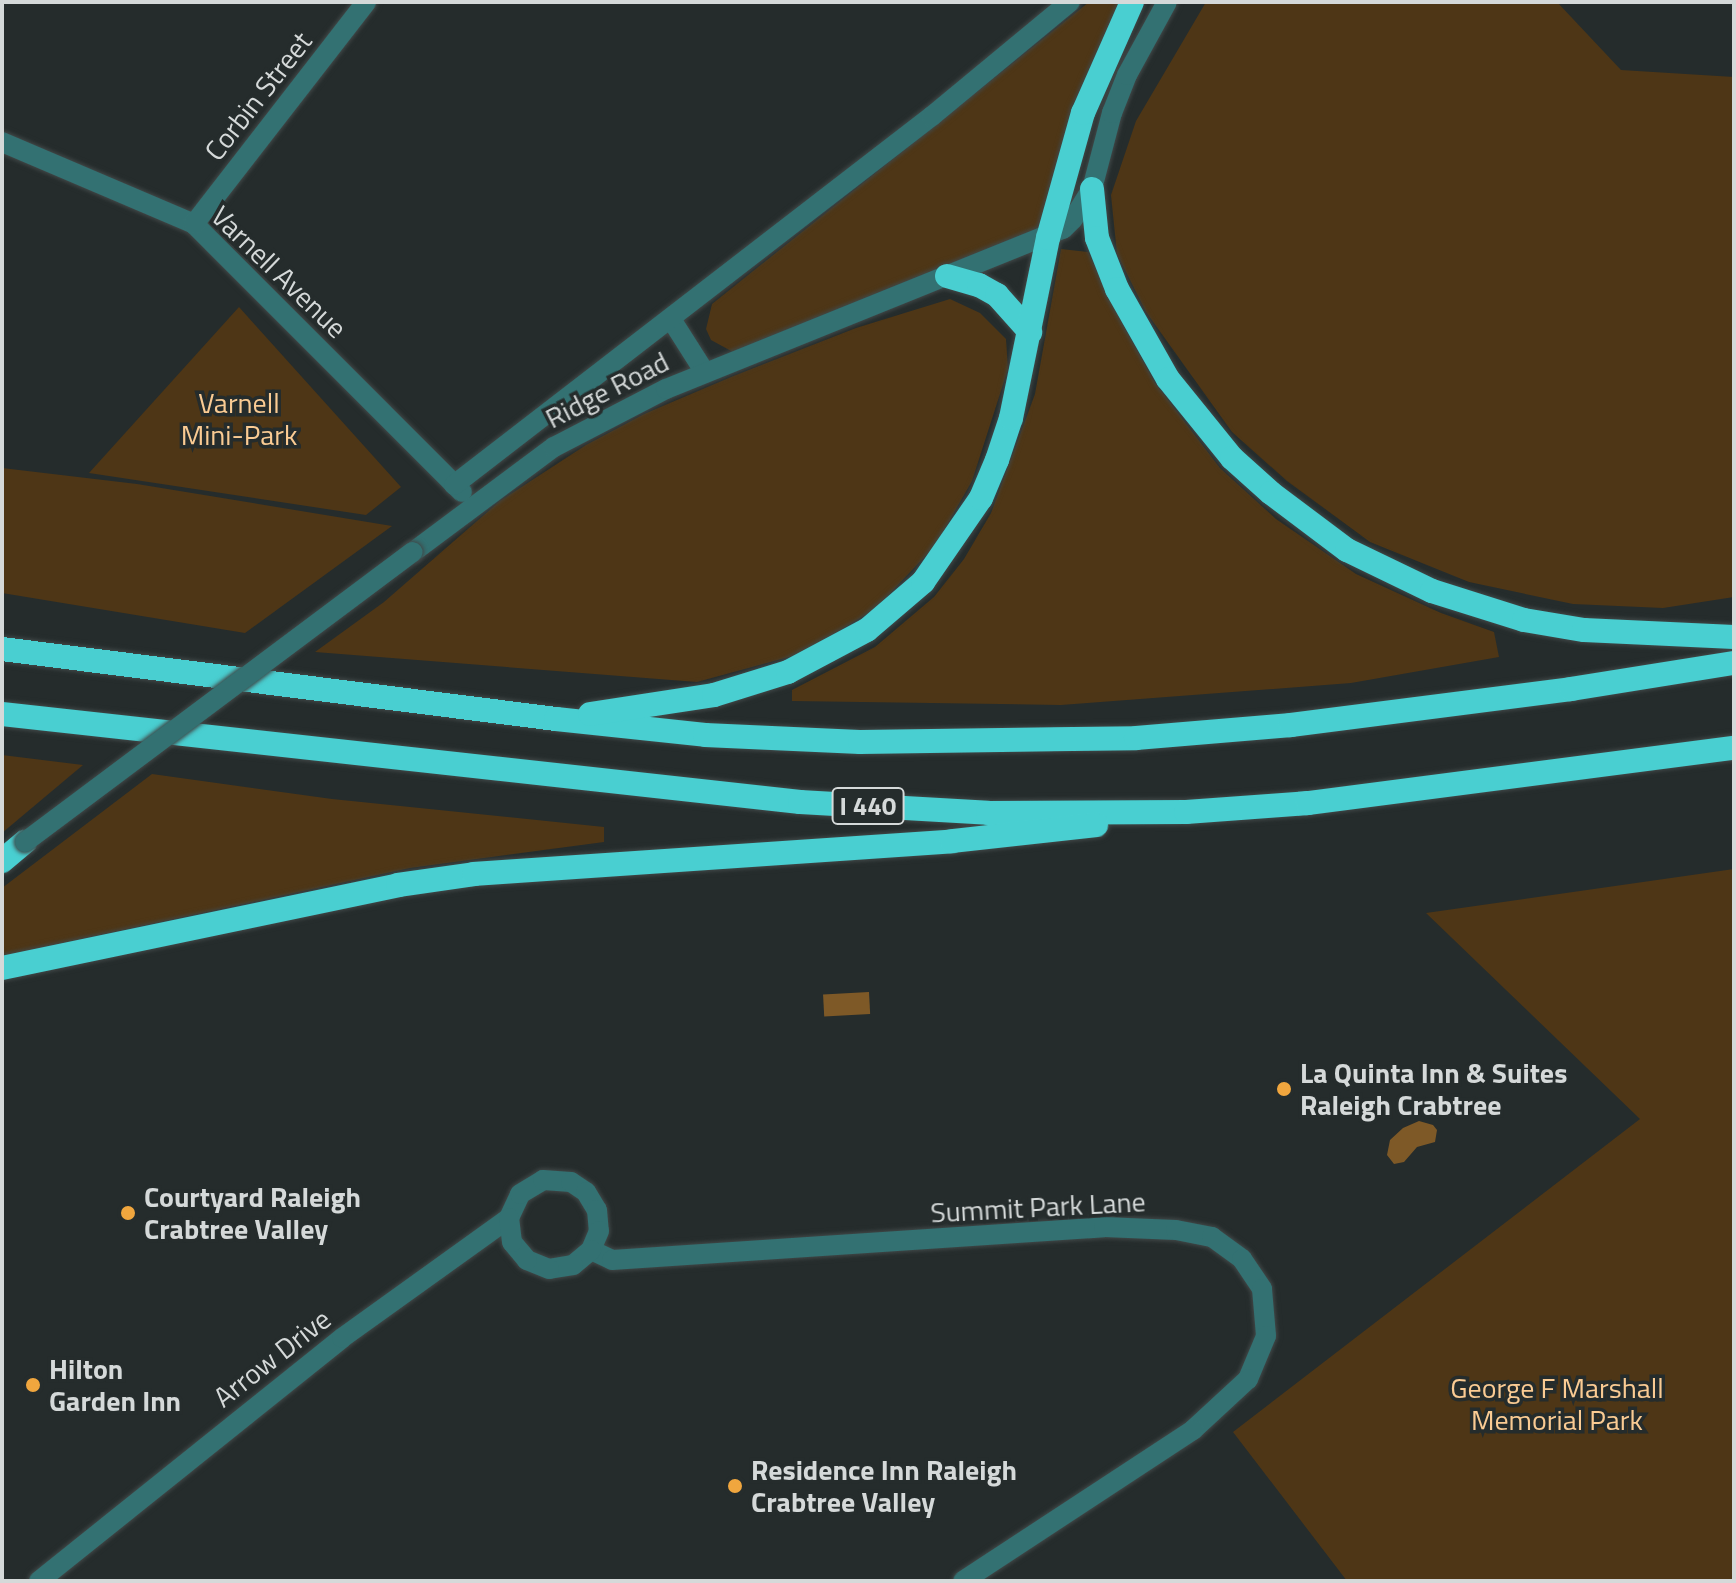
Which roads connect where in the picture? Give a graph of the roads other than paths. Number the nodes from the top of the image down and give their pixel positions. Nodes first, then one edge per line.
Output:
1 (366, 2) edge
2 (1070, 2) edge
3 (1132, 2) edge
4 (1167, 2) edge
5 (2, 142) edge
6 (1092, 189) junction
7 (194, 224) junction
8 (1048, 238) junction
9 (947, 276) junction
10 (671, 319) junction
11 (1030, 332) junction
12 (704, 371) junction
13 (454, 485) junction
14 (475, 505) junction
15 (1734, 637) edge
16 (2, 646) edge
17 (1734, 663) edge
18 (2, 714) edge
19 (556, 719) junction
20 (1734, 748) edge
21 (1186, 812) junction
22 (25, 842) junction
23 (2, 855) edge
24 (2, 861) edge
25 (2, 968) edge
26 (509, 1218) junction
27 (591, 1250) junction
28 (39, 1581) edge
29 (963, 1581) edge

1 - 7 street, Corbin Street
2 - 10 street, Ridge Road
3 - 8 highway
4 - 6 street, Ridge Road
5 - 7 street, Varnell Avenue
6 - 8 street, Ridge Road
6 - 15 highway
7 - 13 street, Varnell Avenue
8 - 9 street, Ridge Road
8 - 11 highway
9 - 11 highway
9 - 12 street, Ridge Road
10 - 12 street
10 - 13 street, Ridge Road
11 - 19 highway
12 - 14 street, Ridge Road
13 - 14 street, Varnell Avenue
14 - 22 street, Ridge Road, bridge
16 - 19 highway
17 - 19 highway
18 - 21 highway, I 440
20 - 21 highway, I 440
21 - 25 highway
22 - 23 highway
22 - 24 highway
26 - 27 street
26 - 27 street, Arrow Drive
26 - 28 street, Arrow Drive
27 - 29 street, Summit Park Lane

